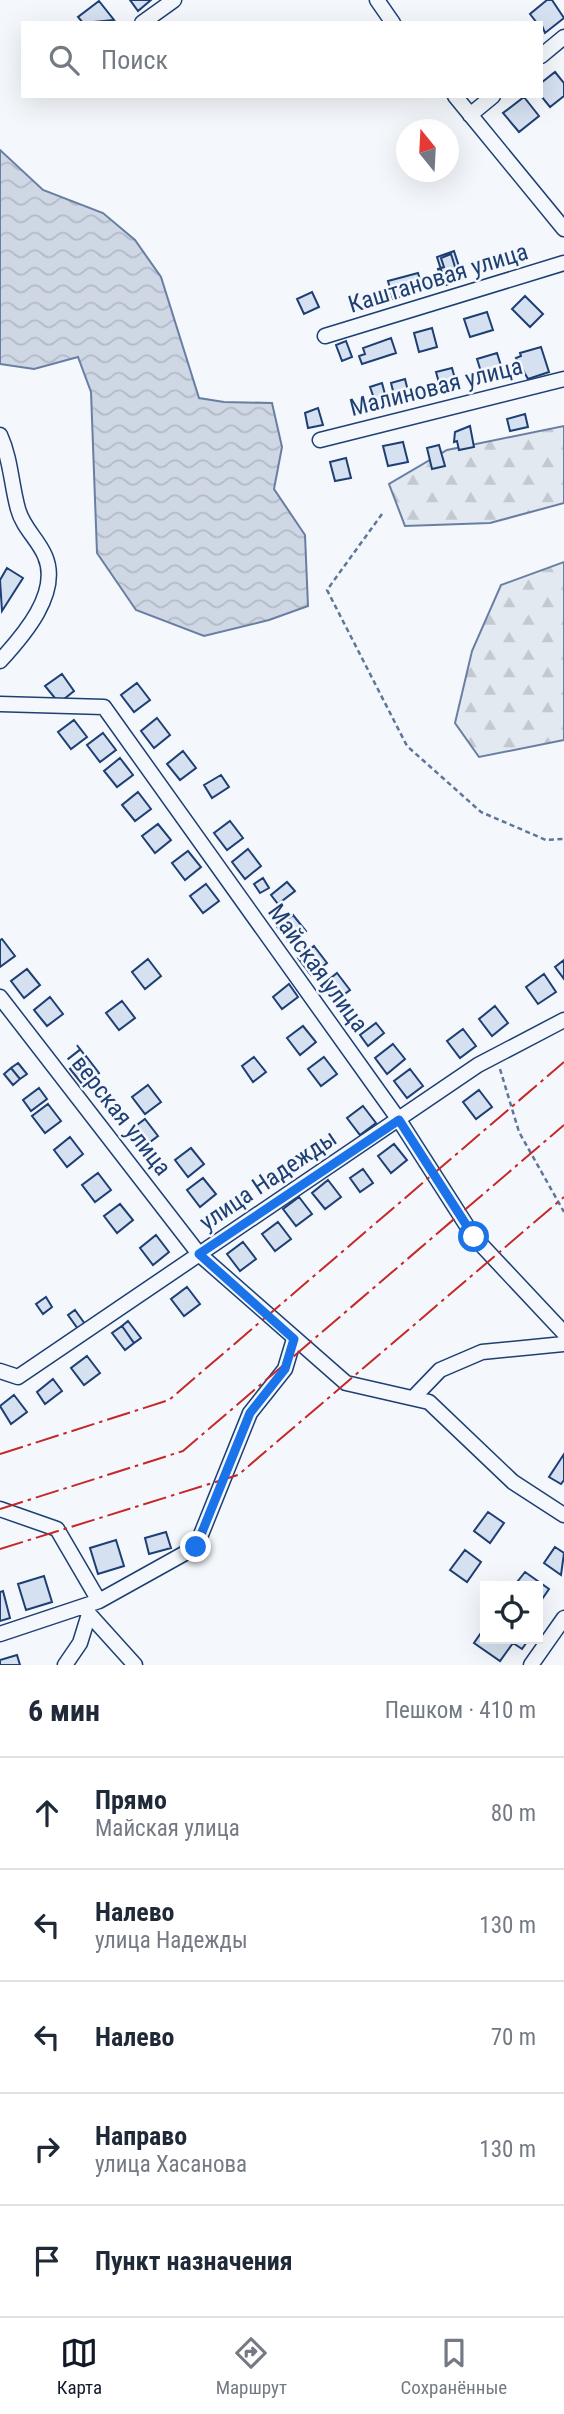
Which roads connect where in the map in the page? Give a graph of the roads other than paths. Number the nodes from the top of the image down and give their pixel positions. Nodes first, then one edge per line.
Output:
1 (174, 0) edge
2 (377, 0) edge
3 (145, 21) edge
4 (392, 21) edge
5 (564, 37) edge
6 (543, 54) edge
7 (457, 98) edge
8 (491, 98) edge
9 (470, 115) junction
10 (564, 229) edge
11 (564, 263) edge
12 (325, 336) dead end
13 (564, 379) edge
14 (0, 435) edge
15 (320, 440) dead end
16 (0, 661) edge
17 (0, 704) edge
18 (0, 997) edge
19 (564, 1020) edge
20 (399, 1120) junction
21 (199, 1254) junction
22 (564, 1332) edge
23 (294, 1339) junction
24 (564, 1344) edge
25 (0, 1371) edge
26 (413, 1398) junction
27 (0, 1508) edge
28 (564, 1516) edge
29 (92, 1607) junction
30 (564, 1618) edge
31 (0, 1634) edge
32 (65, 1665) edge
33 (135, 1665) edge
34 (531, 1665) edge

1 - 3 street
2 - 4 street
5 - 6 street
7 - 9 street
8 - 9 street
9 - 10 street
11 - 12 street, Каштановая улица
13 - 15 street, Малиновая улица
14 - 16 street
17 - 20 street, Майская улица
18 - 21 street, Тверская улица
19 - 20 street, улица Надежды
20 - 21 street, улица Надежды
20 - 22 street, Майская улица
21 - 23 street, Тверская улица
21 - 25 street, улица Надежды
23 - 26 street, Тверская улица
23 - 29 street
24 - 26 street
26 - 28 street, Тверская улица
27 - 29 street
29 - 31 street
29 - 32 street
29 - 33 street
30 - 34 street

